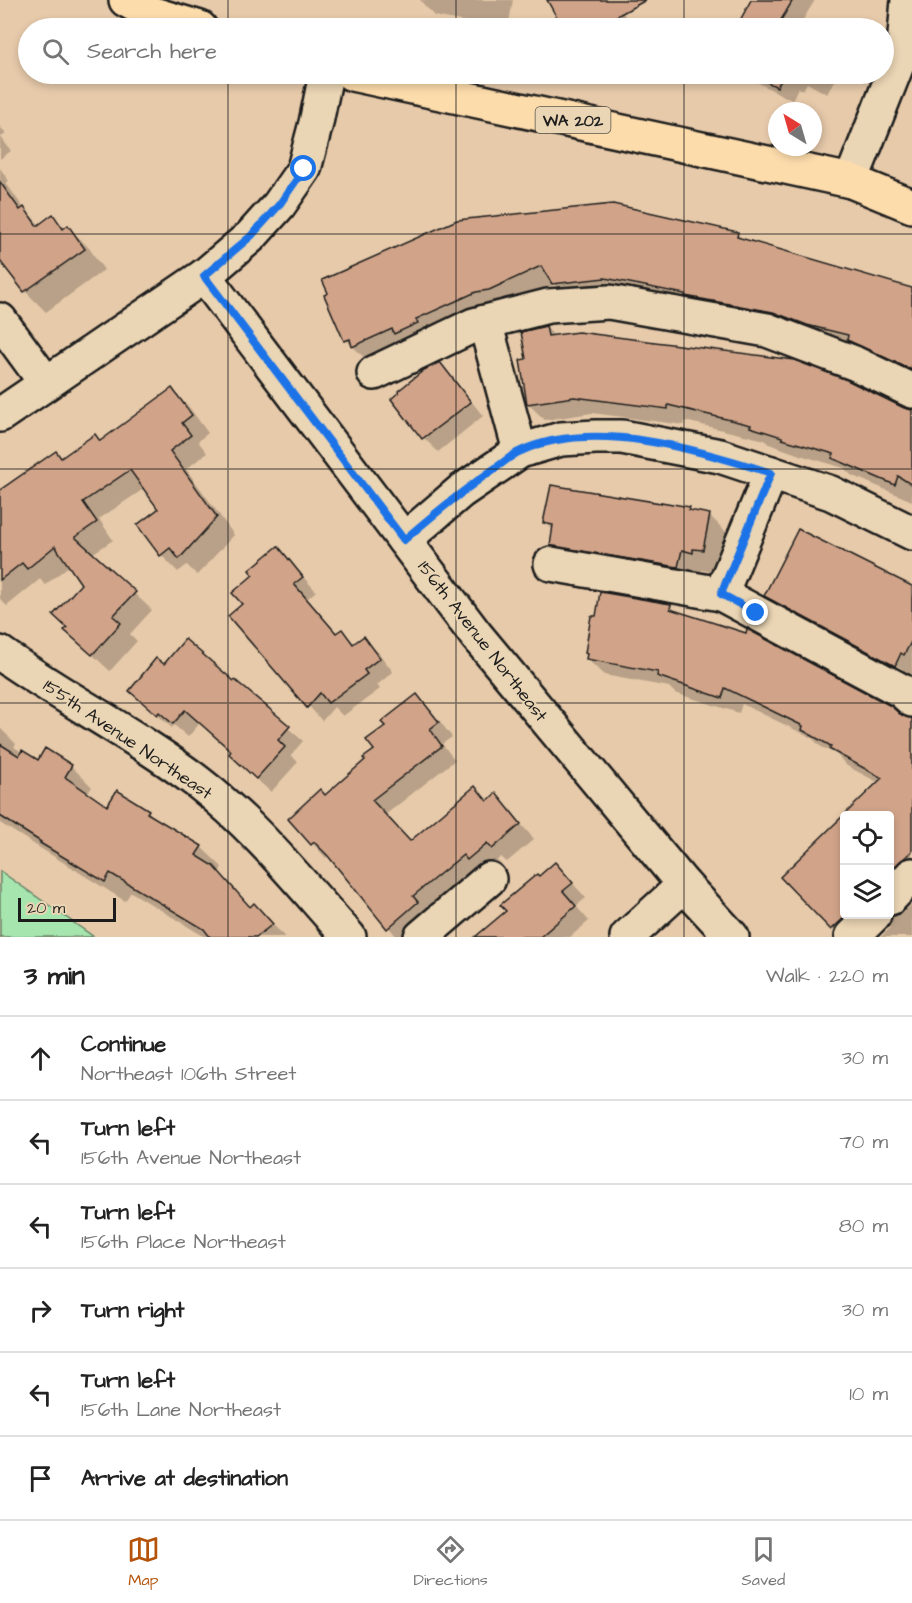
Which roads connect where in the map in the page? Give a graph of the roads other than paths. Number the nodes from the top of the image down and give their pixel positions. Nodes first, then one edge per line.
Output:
1 (126, 0) edge
2 (908, 0) edge
3 (167, 18) edge
4 (908, 49) edge
5 (894, 81) edge
6 (324, 84) edge
7 (399, 84) edge
8 (893, 84) edge
9 (851, 181) junction
10 (912, 206) edge
11 (204, 276) junction
12 (0, 320) edge
13 (485, 322) junction
14 (374, 373) dead end
15 (46, 383) junction
16 (912, 391) edge
17 (0, 415) edge
18 (520, 451) junction
19 (771, 473) junction
20 (912, 533) edge
21 (404, 540) junction
22 (551, 564) dead end
23 (721, 594) junction
24 (0, 653) edge
25 (912, 700) edge
26 (912, 875) edge
27 (489, 879) dead end
28 (684, 885) junction
29 (894, 894) edge
30 (870, 919) edge
31 (349, 937) edge
32 (421, 937) edge
33 (627, 937) edge
34 (732, 937) edge
35 (852, 937) edge

1 - 3 main road
2 - 4 street
4 - 5 street
6 - 11 street
7 - 9 main road, WA 202
8 - 9 street
9 - 10 main road, WA 202
11 - 15 street
11 - 21 street, 156th Avenue Northeast
12 - 15 street
13 - 14 street
13 - 16 street
13 - 18 street
15 - 17 street
18 - 19 street
18 - 21 street
19 - 20 street
19 - 23 street
21 - 28 street, 156th Avenue Northeast
22 - 23 street
23 - 25 street
24 - 31 street, 155th Avenue Northeast
26 - 29 street
27 - 32 street
28 - 33 street
28 - 34 street, 156th Avenue Northeast
30 - 35 street

